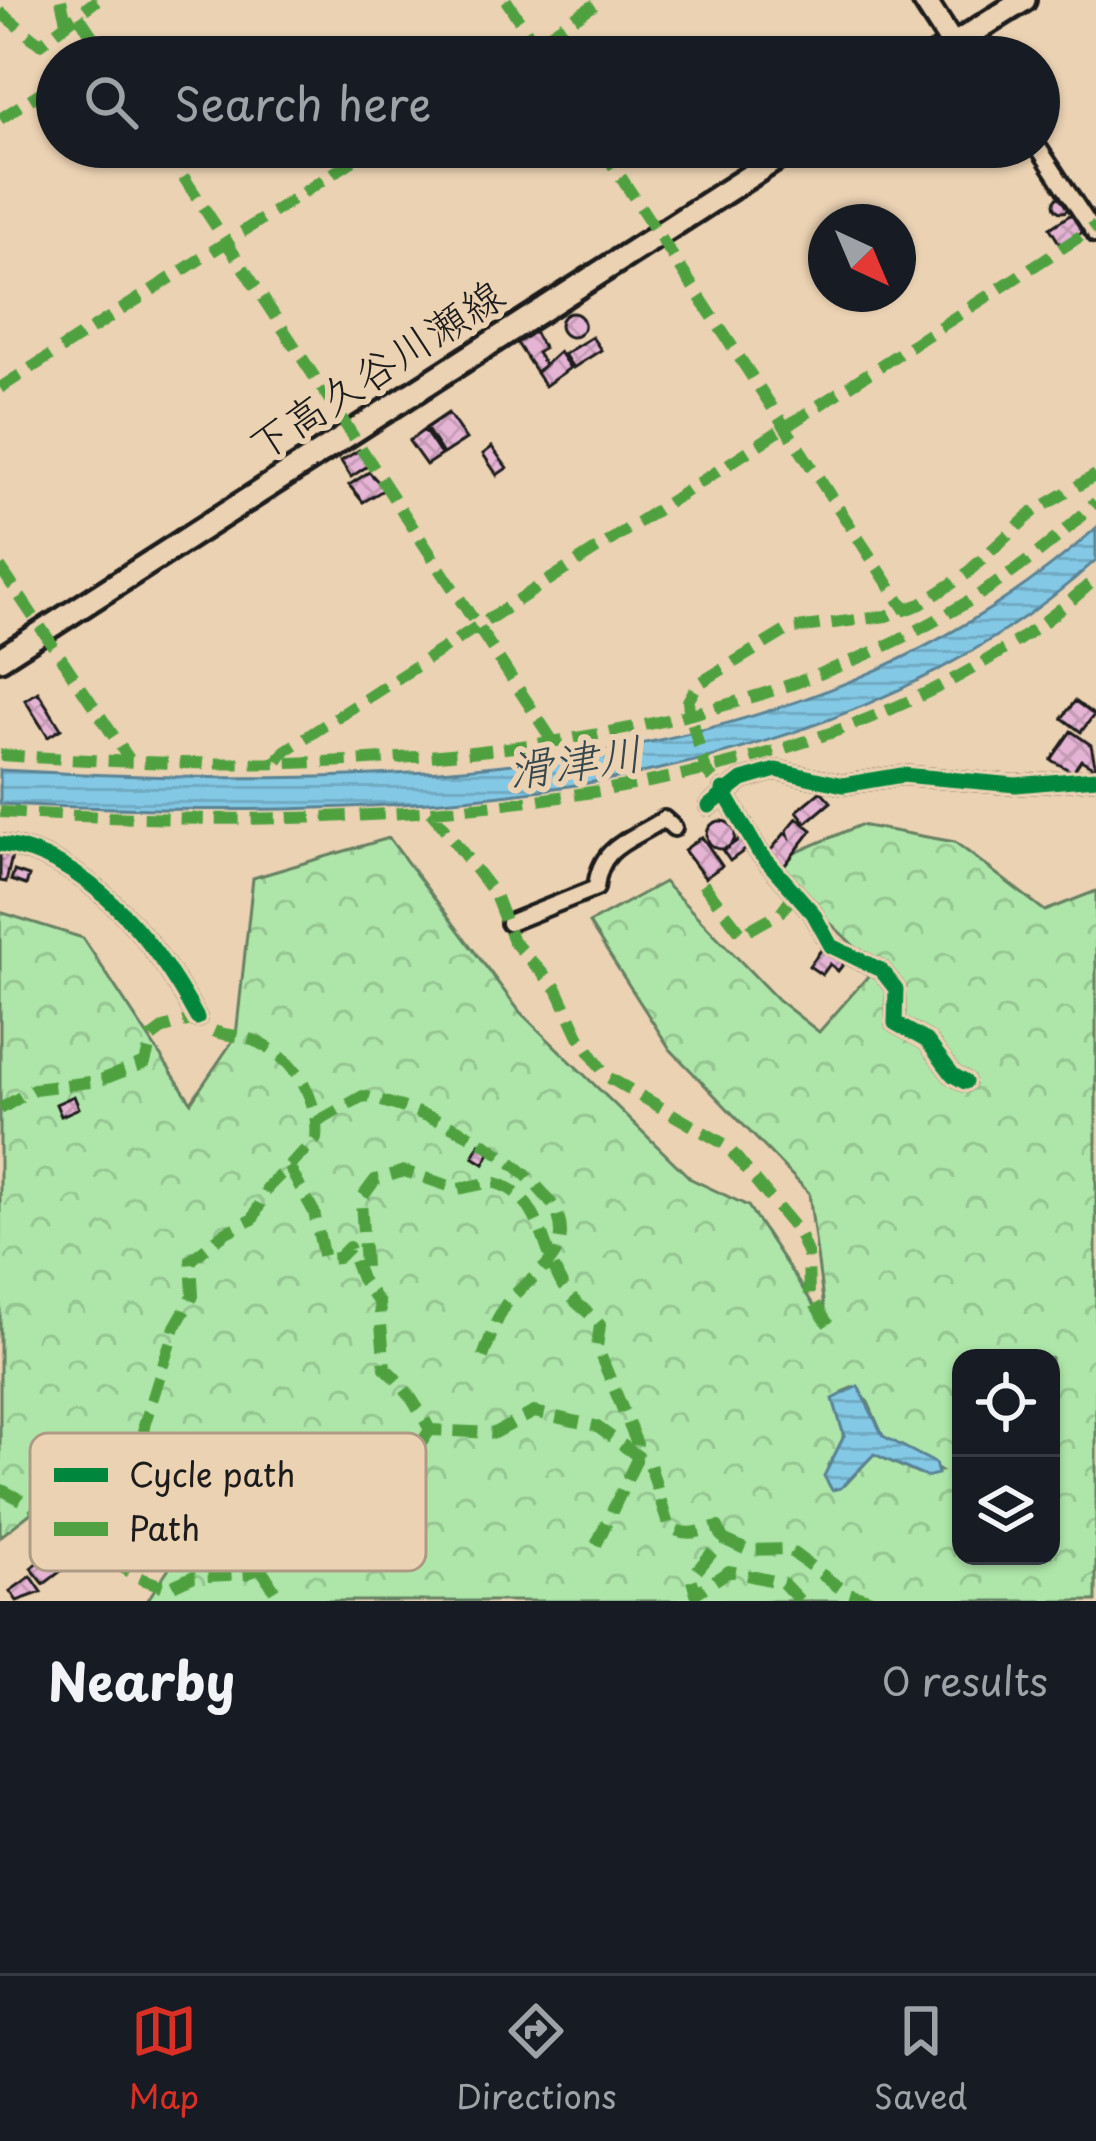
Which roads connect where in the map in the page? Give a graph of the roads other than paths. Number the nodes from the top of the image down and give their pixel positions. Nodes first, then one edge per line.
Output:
1 (924, 0) edge
2 (1024, 0) edge
3 (942, 36) edge
4 (974, 36) edge
5 (762, 168) edge
6 (1052, 168) edge
7 (1096, 235) edge
8 (0, 659) edge
9 (1096, 778) edge
10 (724, 790) junction
11 (709, 806) dead end
12 (674, 828) dead end
13 (0, 844) edge
14 (509, 923) dead end
15 (196, 1018) dead end
16 (965, 1082) dead end

1 - 3 main road
2 - 4 main road
5 - 8 main road, 下高久谷川瀬線
6 - 7 street
9 - 10 street
10 - 11 street
10 - 16 street
12 - 14 street
13 - 15 street

